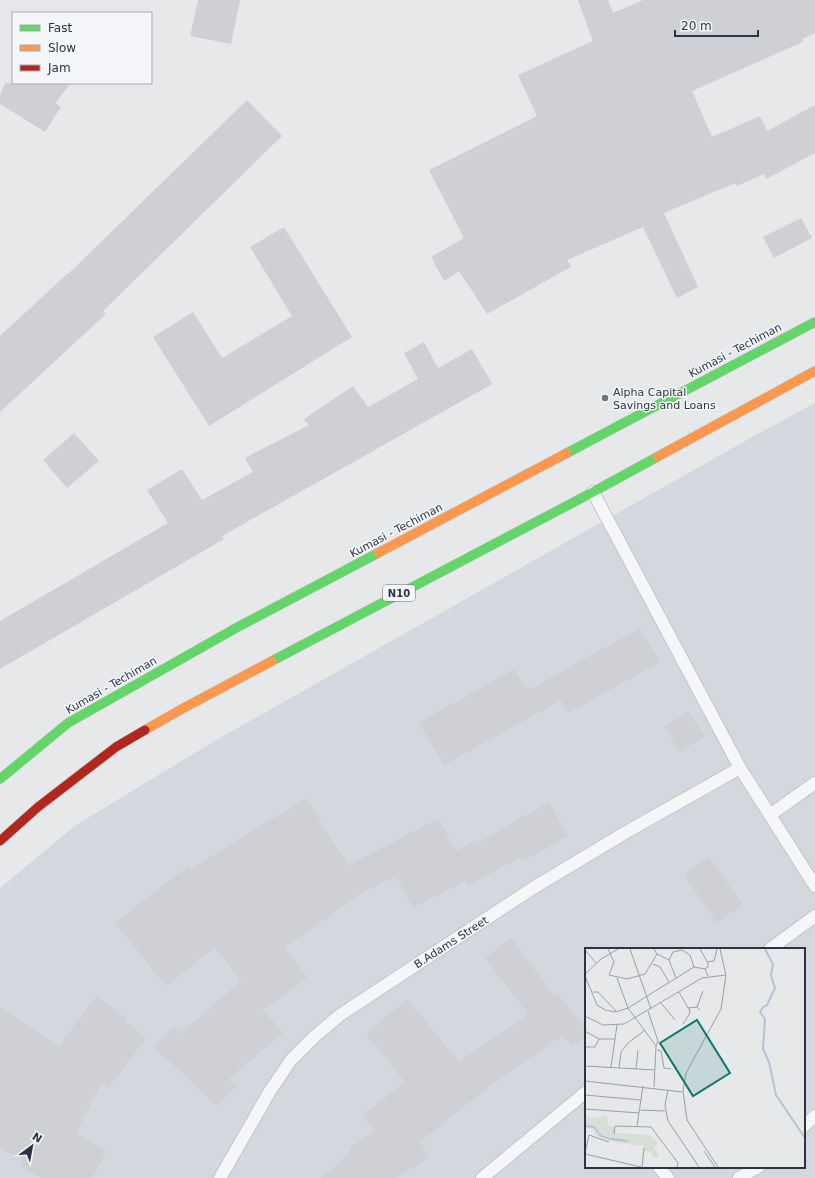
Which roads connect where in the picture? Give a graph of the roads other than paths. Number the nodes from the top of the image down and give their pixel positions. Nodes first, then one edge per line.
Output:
1 (815, 322) edge
2 (815, 371) edge
3 (593, 492) junction
4 (740, 768) junction
5 (0, 779) edge
6 (815, 783) edge
7 (770, 815) junction
8 (0, 841) edge
9 (815, 886) edge
10 (815, 916) edge
11 (771, 948) edge
12 (585, 1093) edge
13 (815, 1116) edge
14 (805, 1125) edge
15 (660, 1168) edge
16 (756, 1168) edge
17 (220, 1178) edge
18 (482, 1178) edge
19 (668, 1178) edge
20 (739, 1178) edge

1 - 5 highway, Kumasi - Techiman
2 - 3 highway, N10
3 - 4 lane
3 - 8 highway, N10
4 - 7 lane
4 - 17 lane, B.Adams Street
6 - 7 lane
7 - 9 lane
10 - 11 lane
12 - 18 lane
13 - 14 lane
15 - 19 lane
16 - 20 lane

